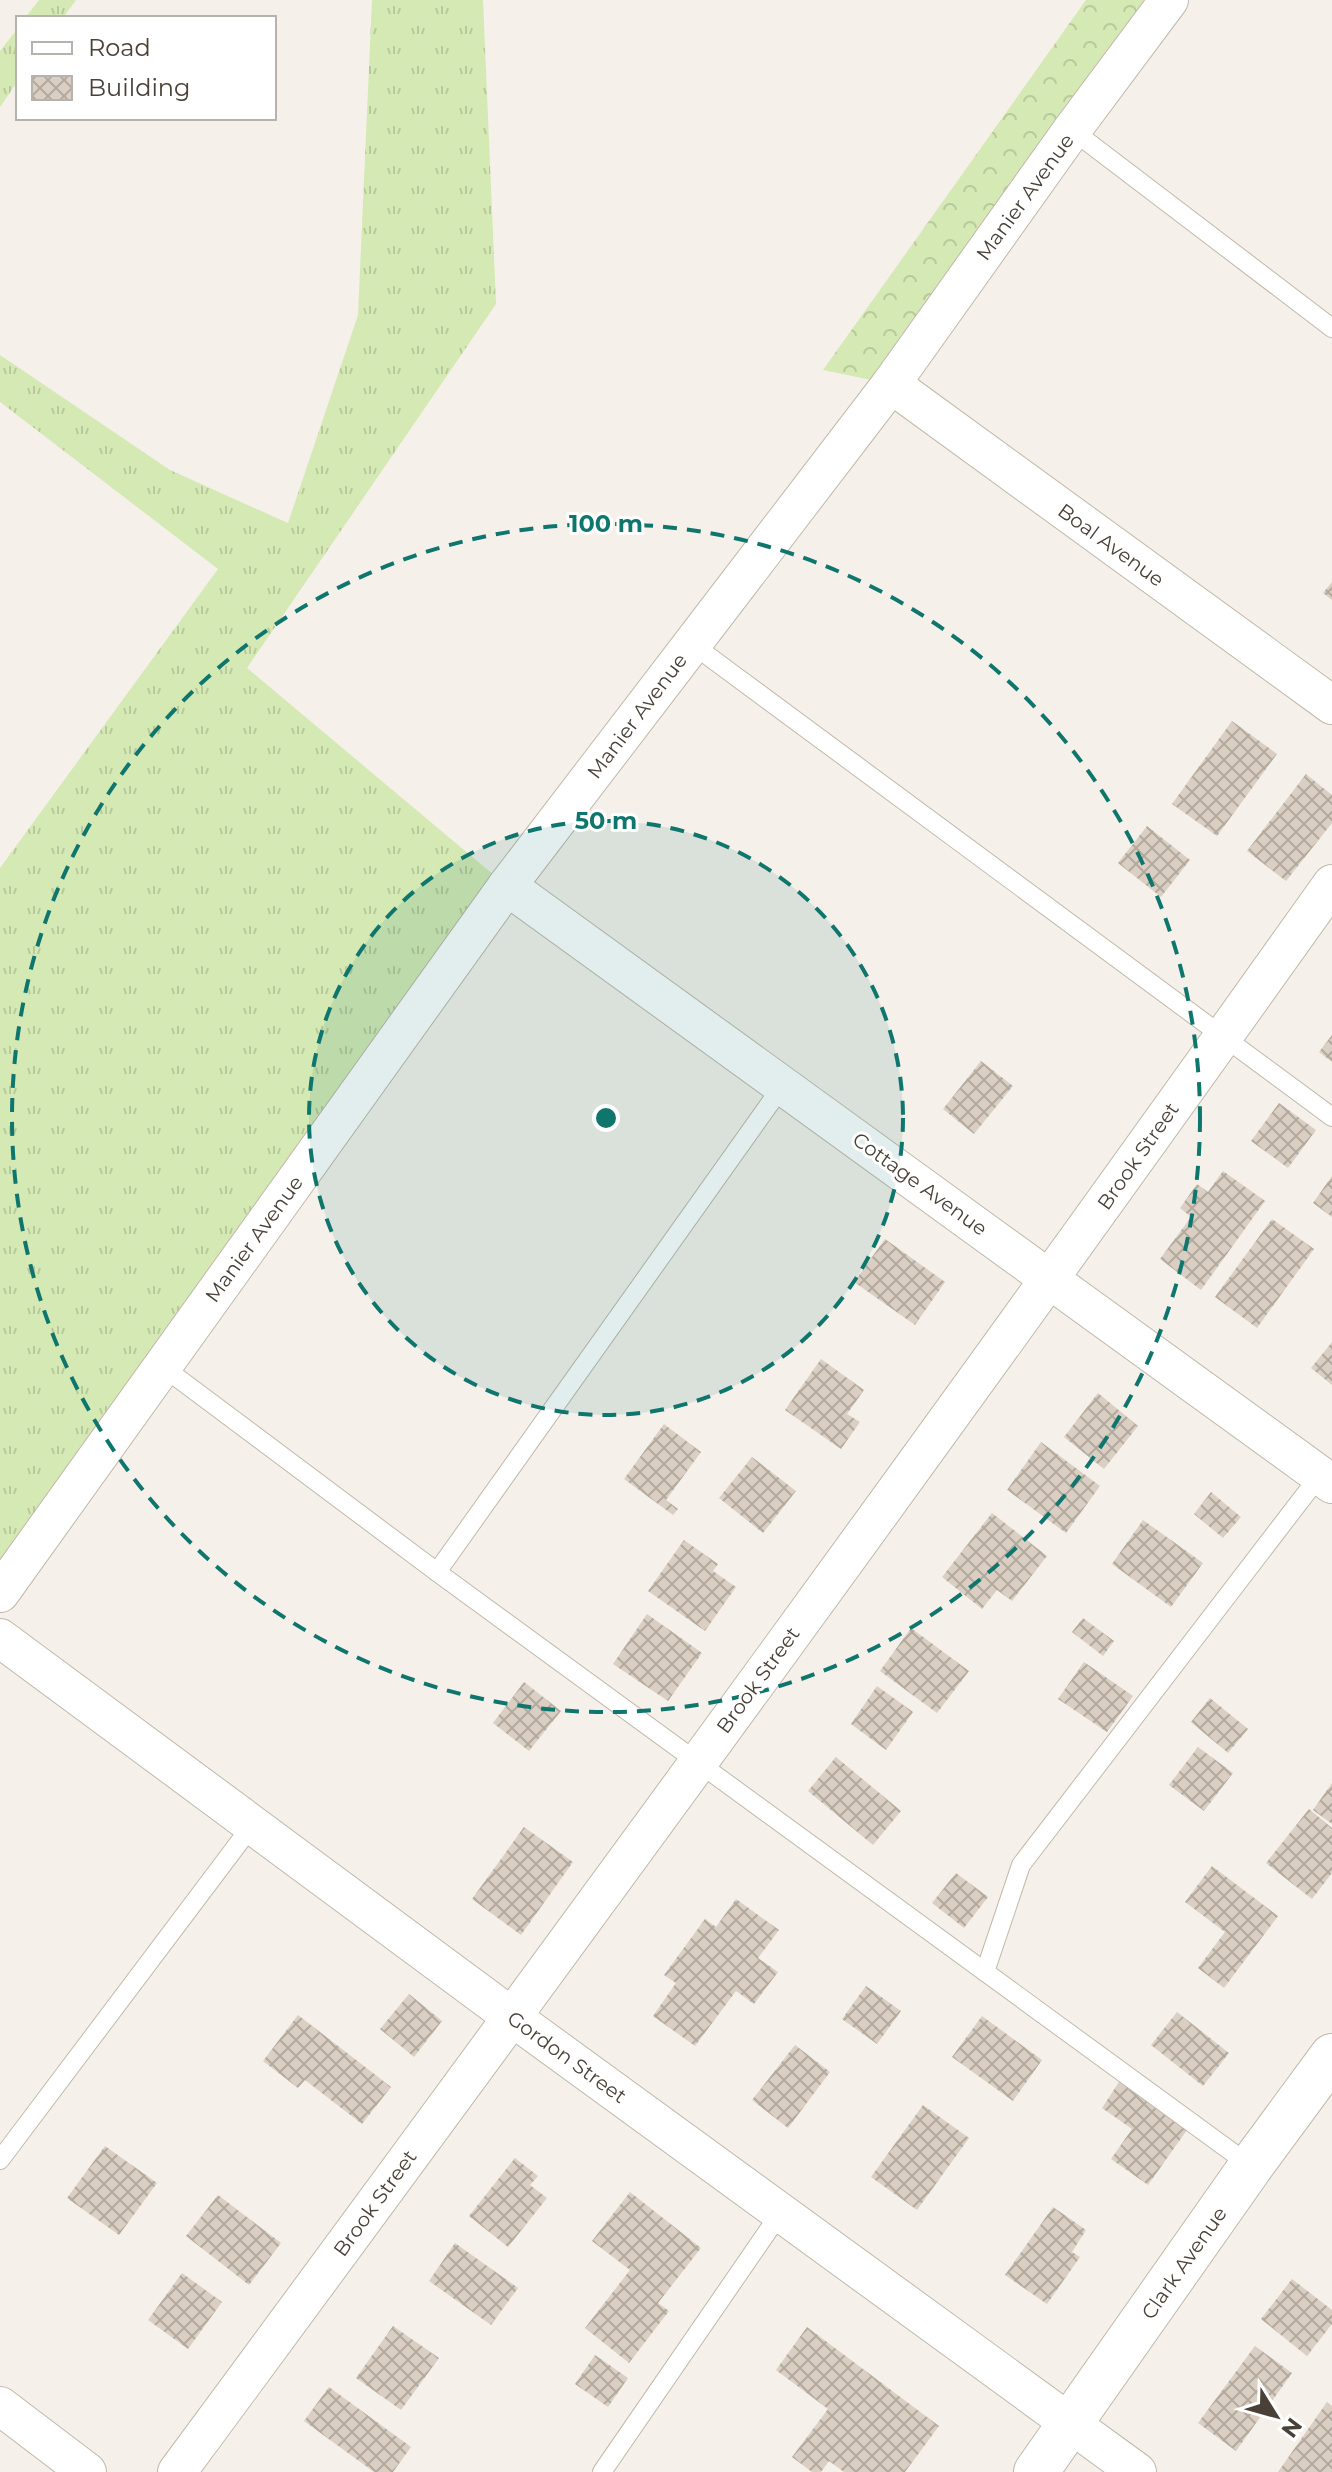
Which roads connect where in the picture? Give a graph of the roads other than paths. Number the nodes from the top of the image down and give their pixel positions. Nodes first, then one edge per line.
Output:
1 (1169, 0) edge
2 (1072, 130) junction
3 (1332, 328) edge
4 (891, 384) junction
5 (692, 644) junction
6 (1332, 705) edge
7 (1332, 884) edge
8 (507, 886) junction
9 (1223, 1037) junction
10 (783, 1085) junction
11 (1332, 1117) edge
12 (1051, 1278) junction
13 (163, 1367) junction
14 (1326, 1479) edge
15 (437, 1572) junction
16 (0, 1593) edge
17 (0, 1638) edge
18 (698, 1763) junction
19 (253, 1824) junction
20 (985, 1972) junction
21 (512, 2017) junction
22 (1326, 2077) edge
23 (0, 2160) edge
24 (1251, 2166) junction
25 (781, 2212) junction
26 (0, 2406) edge
27 (1072, 2425) junction
28 (87, 2472) edge
29 (177, 2472) edge
30 (602, 2472) edge
31 (1036, 2472) edge
32 (1137, 2472) edge

1 - 2 street, Manier Avenue
2 - 3 lane
2 - 4 street, Manier Avenue
4 - 5 street, Manier Avenue
4 - 6 street, Boal Avenue
5 - 8 street, Manier Avenue
5 - 9 lane
7 - 9 street, Brook Street
8 - 10 street, Cottage Avenue
8 - 13 street, Manier Avenue
9 - 11 lane
9 - 12 street, Brook Street
10 - 12 street, Cottage Avenue
10 - 15 lane
12 - 14 street, Cottage Avenue
12 - 18 street, Brook Street
13 - 15 lane
13 - 16 street, Manier Avenue
14 - 20 lane
15 - 18 lane
17 - 19 street, Gordon Street
18 - 20 lane
18 - 21 street, Brook Street
19 - 21 street, Gordon Street
19 - 23 lane
20 - 24 lane
21 - 25 street, Gordon Street
21 - 29 street, Brook Street
22 - 24 street, Clark Avenue
24 - 27 street, Clark Avenue
25 - 27 street, Gordon Street
25 - 30 lane
26 - 28 street
27 - 31 street, Clark Avenue
27 - 32 street, Gordon Street

